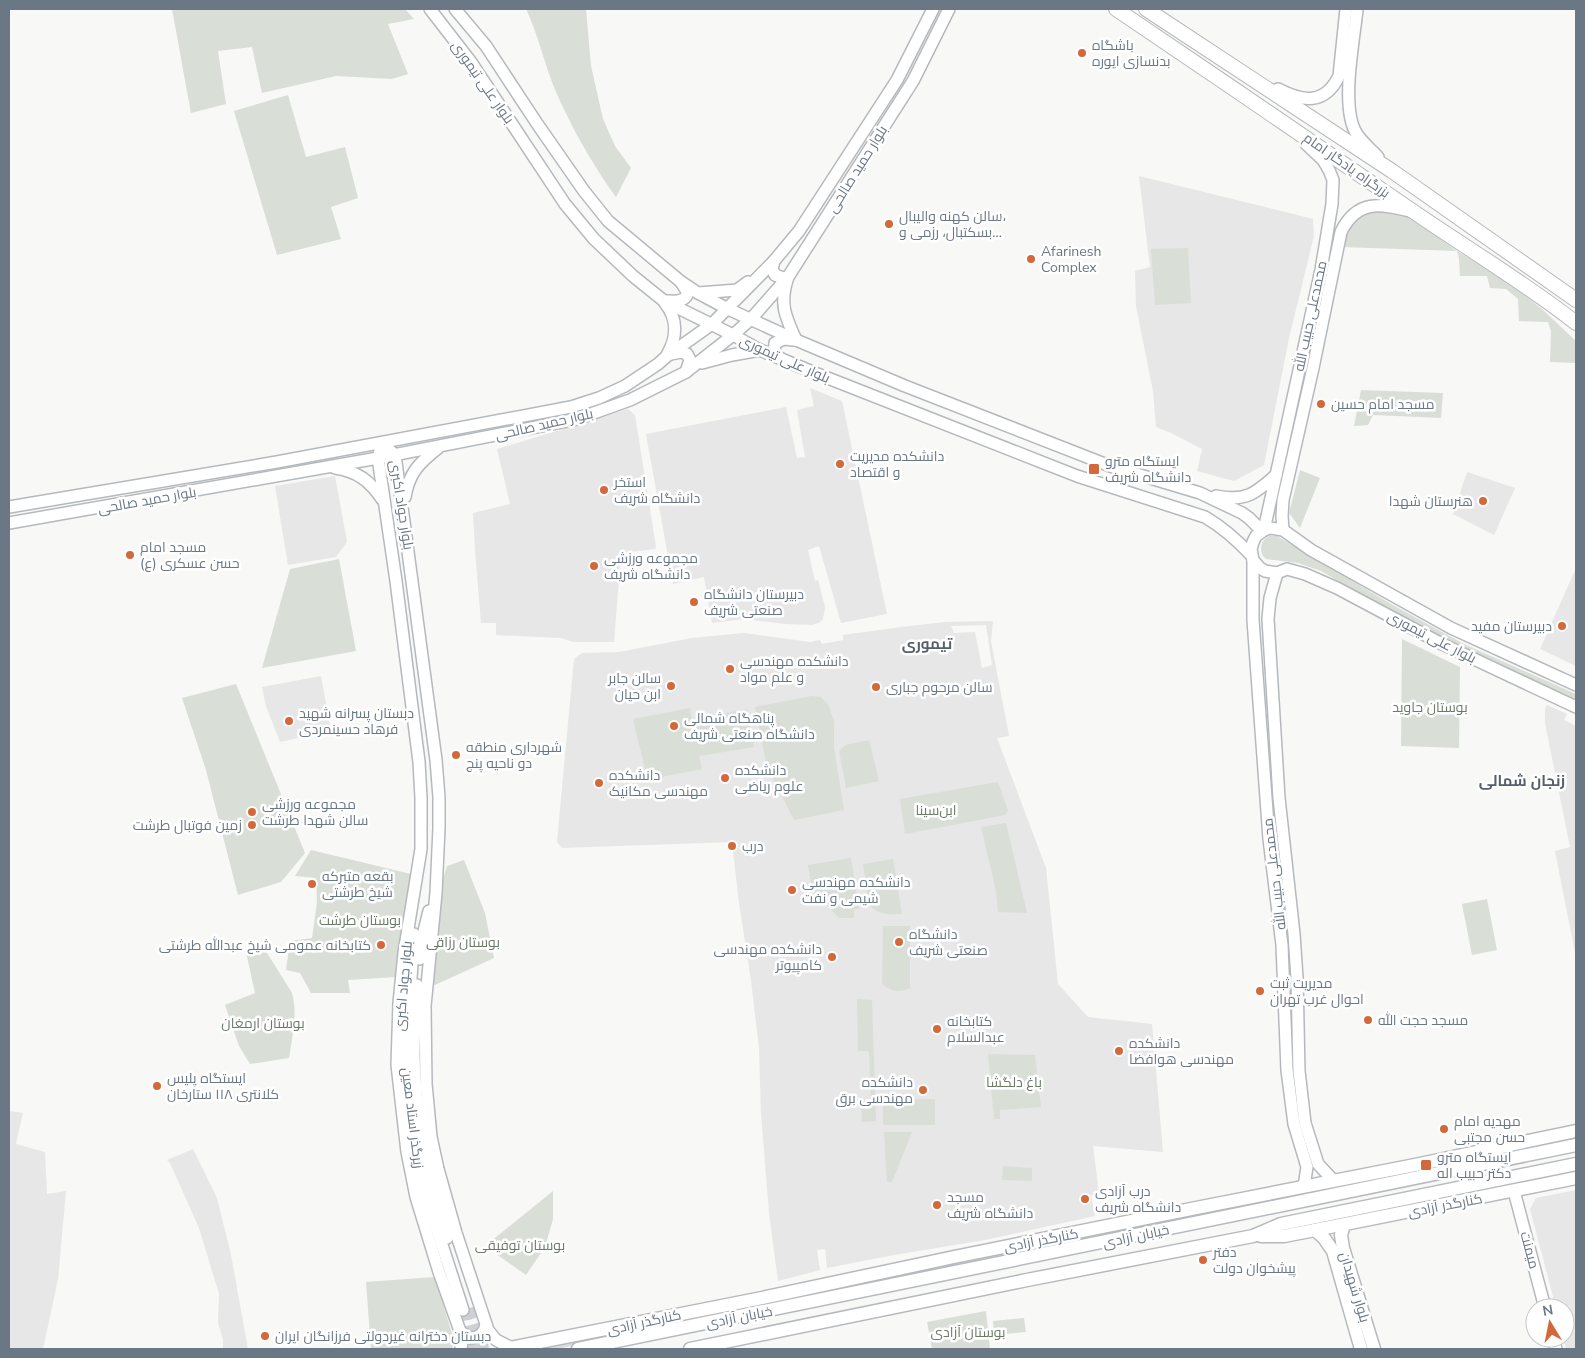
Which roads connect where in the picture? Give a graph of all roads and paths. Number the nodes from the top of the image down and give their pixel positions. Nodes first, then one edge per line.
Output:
1 (430, 9) edge
2 (455, 9) edge
3 (933, 9) edge
4 (949, 9) edge
5 (1116, 9) edge
6 (1146, 9) edge
7 (1346, 9) edge
8 (1357, 9) edge
9 (1225, 62) junction
10 (1281, 120) junction
11 (1392, 171) junction
12 (1414, 212) junction
13 (774, 261) junction
14 (788, 277) junction
15 (680, 281) junction
16 (698, 293) junction
17 (1576, 300) edge
18 (664, 301) junction
19 (728, 309) junction
20 (751, 319) junction
21 (712, 324) junction
22 (1576, 324) edge
23 (1307, 334) junction
24 (734, 335) junction
25 (1319, 336) junction
26 (796, 340) junction
27 (760, 350) junction
28 (667, 356) junction
29 (782, 360) junction
30 (691, 369) junction
31 (382, 444) junction
32 (440, 446) junction
33 (332, 452) junction
34 (395, 455) junction
35 (378, 458) junction
36 (330, 467) junction
37 (1276, 475) junction
38 (118, 489) junction
39 (1200, 493) junction
40 (384, 502) junction
41 (119, 505) junction
42 (403, 506) junction
43 (9, 507) edge
44 (9, 523) edge
45 (1283, 530) junction
46 (1263, 531) junction
47 (1253, 558) junction
48 (1282, 571) junction
49 (422, 645) junction
50 (405, 650) junction
51 (1270, 661) junction
52 (1256, 662) junction
53 (1576, 685) edge
54 (1576, 707) edge
55 (415, 890) junction
56 (436, 893) junction
57 (1287, 1070) junction
58 (1299, 1071) junction
59 (1576, 1131) edge
60 (1576, 1145) edge
61 (1576, 1164) edge
62 (1312, 1165) junction
63 (1373, 1173) junction
64 (1436, 1174) junction
65 (1576, 1178) edge
66 (1333, 1180) junction
67 (1304, 1186) junction
68 (1514, 1191) junction
69 (1344, 1225) junction
70 (1315, 1230) junction
71 (1253, 1236) junction
72 (1338, 1250) junction
73 (954, 1257) junction
74 (1023, 1259) junction
75 (1542, 1298) edge
76 (486, 1325) junction
77 (460, 1331) junction
78 (460, 1349) edge
79 (509, 1349) edge
80 (578, 1349) edge
81 (690, 1349) edge
82 (1361, 1349) edge
83 (1374, 1349) edge

1 - 18 main road, بلوار علی تیموری
2 - 15 main road, بلوار علی تیموری
3 - 13 main road, بلوار حمید صالحی
4 - 14 main road, بلوار حمید صالحی
5 - 10 highway, بزرگراه یادگار امام
6 - 9 highway, بزرگراه یادگار امام
7 - 9 main road
8 - 11 main road
9 - 11 highway, بزرگراه یادگار امام
10 - 12 highway, بزرگراه یادگار امام
10 - 23 main road, محمدعلی حبیب الله
11 - 17 highway, بزرگراه یادگار امام
12 - 22 highway, بزرگراه یادگار امام
12 - 25 main road, محمدعلی حبیب الله
13 - 14 main road
13 - 16 main road
13 - 19 main road, بلوار حمید صالحی
14 - 20 main road, بلوار حمید صالحی
14 - 26 main road
15 - 16 main road, بلوار علی تیموری
15 - 18 main road
16 - 19 main road, بلوار علی تیموری
18 - 21 main road, بلوار علی تیموری
18 - 28 main road
19 - 20 main road, بلوار علی تیموری
19 - 21 main road, بلوار حمید صالحی
20 - 24 main road, بلوار حمید صالحی
20 - 26 main road, بلوار علی تیموری
21 - 24 main road, بلوار علی تیموری
21 - 28 main road, بلوار حمید صالحی
23 - 25 main road
23 - 37 main road, محمدعلی حبیب الله
24 - 27 main road, بلوار علی تیموری
24 - 30 main road, بلوار حمید صالحی
25 - 45 main road, محمدعلی حبیب الله
26 - 29 main road
26 - 39 main road, بلوار علی تیموری
27 - 29 main road, بلوار علی تیموری
27 - 30 main road
28 - 30 main road
28 - 31 main road, بلوار حمید صالحی
29 - 47 main road, بلوار علی تیموری
30 - 32 main road, بلوار حمید صالحی
31 - 33 main road, بلوار حمید صالحی
31 - 34 main road, بلوار جواد اکبری
31 - 35 main road, بلوار جواد اکبری
32 - 34 main road, بلوار حمید صالحی
32 - 42 main road
33 - 36 main road
33 - 38 main road, بلوار حمید صالحی
34 - 35 main road, بلوار حمید صالحی
34 - 42 main road, بلوار جواد اکبری
35 - 36 main road, بلوار حمید صالحی
35 - 40 main road, بلوار جواد اکبری
36 - 40 main road
36 - 41 main road, بلوار حمید صالحی
37 - 39 main road
37 - 46 main road, محمدعلی حبیب الله
38 - 41 main road
38 - 43 main road, بلوار حمید صالحی
39 - 46 main road, بلوار علی تیموری
40 - 50 main road, بلوار جواد اکبری
41 - 44 main road, بلوار حمید صالحی
42 - 49 main road, بلوار جواد اکبری
45 - 46 main road
45 - 53 main road, بلوار علی تیموری
46 - 47 main road, محمدعلی حبیب الله
47 - 48 main road, بلوار علی تیموری
47 - 52 main road, محمدعلی حبیب الله
48 - 51 main road, محمدعلی حبیب الله
48 - 54 main road, بلوار علی تیموری
49 - 50 main road
49 - 56 main road, بلوار جواد اکبری
50 - 55 main road, بلوار جواد اکبری
51 - 52 main road
51 - 58 main road, محمدعلی حبیب الله
52 - 57 main road, محمدعلی حبیب الله
55 - 56 main road, زیرگذر استاد معین
55 - 77 main road, بلوار جواد اکبری
56 - 76 main road, بلوار جواد اکبری
57 - 58 main road
57 - 62 main road, محمدعلی حبیب الله
58 - 62 main road, محمدعلی حبیب الله
59 - 63 main road, کنارگذر آزادی
60 - 64 main road, خیابان آزادی
61 - 71 main road, خیابان آزادی
62 - 66 main road, محمدعلی حبیب الله
62 - 67 main road, محمدعلی حبیب الله
63 - 64 main road
63 - 66 main road, کنارگذر آزادی
64 - 74 main road, خیابان آزادی
65 - 68 main road, کنارگذر آزادی
66 - 67 main road, کنارگذر آزادی
67 - 73 main road, کنارگذر آزادی
68 - 69 main road, کنارگذر آزادی
68 - 75 main road, میمنت
69 - 70 main road, کنارگذر آزادی
69 - 72 main road, بلوار شهیدان
70 - 71 main road, کنارگذر آزادی
70 - 72 main road, بلوار شهیدان
71 - 81 main road, خیابان آزادی
72 - 82 main road, بلوار شهیدان
72 - 83 main road, بلوار شهیدان
73 - 74 main road
73 - 79 main road, کنارگذر آزادی
74 - 80 main road, خیابان آزادی
76 - 77 main road
76 - 79 main road, بلوار جواد اکبری
77 - 78 main road, بلوار جواد اکبری

